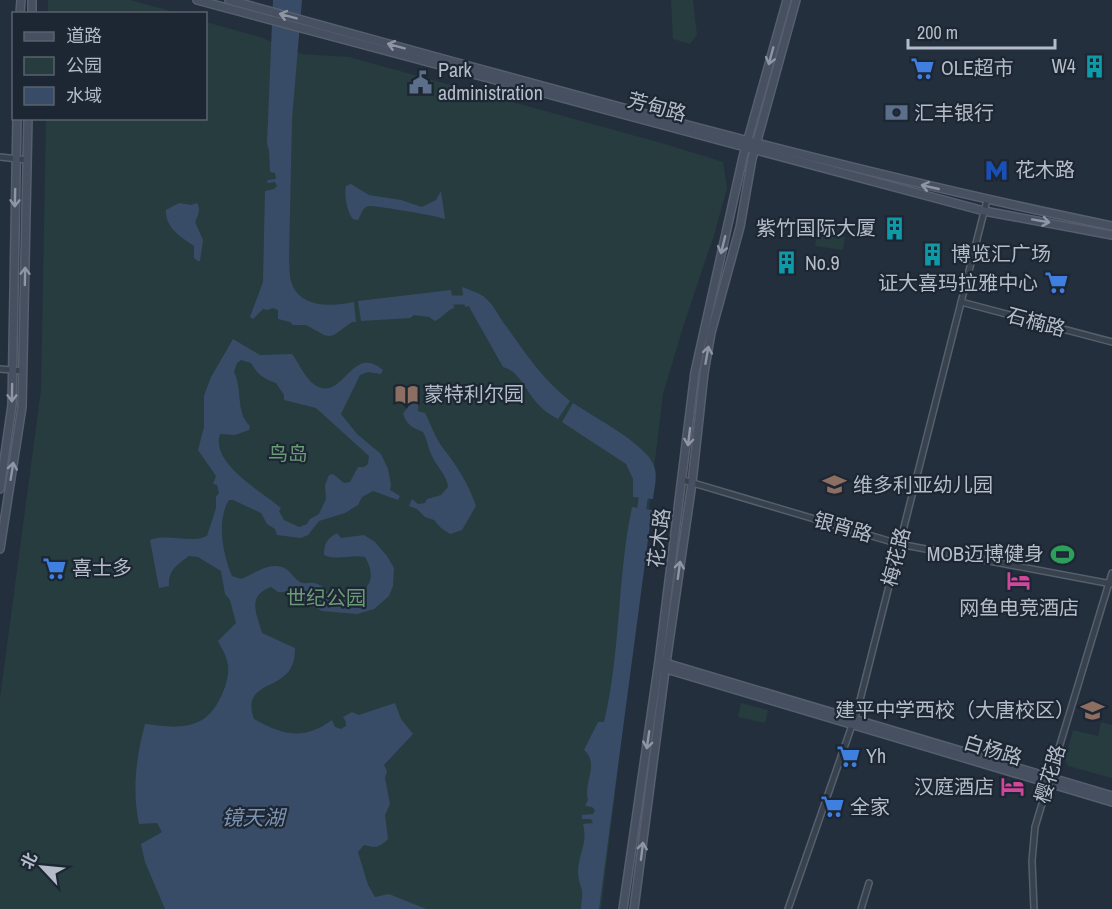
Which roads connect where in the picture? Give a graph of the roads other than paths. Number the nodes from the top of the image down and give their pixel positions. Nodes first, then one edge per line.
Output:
1 (197, 0) edge
2 (229, 0) edge
3 (787, 0) edge
4 (796, 0) edge
5 (266, 14) junction
6 (17, 120) edge
7 (28, 120) edge
8 (747, 145) junction
9 (755, 147) junction
10 (0, 158) edge
11 (16, 160) junction
12 (27, 160) junction
13 (987, 200) junction
14 (984, 211) junction
15 (1112, 226) edge
16 (1112, 235) edge
17 (961, 302) junction
18 (1112, 342) edge
19 (0, 369) edge
20 (13, 371) junction
21 (23, 371) junction
22 (683, 480) junction
23 (692, 483) junction
24 (0, 489) edge
25 (900, 543) junction
26 (0, 549) edge
27 (1112, 573) edge
28 (1111, 583) edge
29 (662, 665) junction
30 (854, 722) junction
31 (1048, 780) junction
32 (1112, 796) edge
33 (1112, 802) edge
34 (869, 884) dead end
35 (623, 909) edge
36 (634, 909) edge
37 (788, 909) edge
38 (861, 909) edge
39 (1034, 909) edge

1 - 5 main road, 芳甸路
2 - 5 main road, 芳甸路
3 -> 8 main road, 花木路
4 - 9 main road, 花木路
5 - 8 main road, 芳甸路
6 - 11 main road
7 - 12 main road
8 - 9 main road, 芳甸路
8 -> 22 main road, 花木路
13 -> 9 main road, 芳甸路
9 - 14 main road, 芳甸路
23 -> 9 main road, 花木路
10 - 11 street
11 - 12 street
11 -> 20 main road
21 -> 12 main road
13 - 14 street, 梅花路
13 - 15 main road, 芳甸路
14 -> 16 main road, 芳甸路
14 - 17 street, 梅花路
17 - 18 street, 石楠路
17 - 25 street, 梅花路
19 - 20 street
20 - 21 street
20 -> 24 main road
26 -> 21 main road
22 - 23 street, 银宵路
22 - 29 main road, 花木路
23 - 25 street, 银宵路
29 -> 23 main road, 花木路
25 - 28 street, 银宵路
25 - 30 street, 梅花路
27 - 28 street, 樱花路
28 - 31 street, 樱花路
29 - 30 main road, 白杨路
29 -> 35 main road, 花木路
36 -> 29 main road, 花木路
30 - 31 main road, 白杨路
30 - 37 street, 梅花路
31 - 32 main road, 白杨路
31 - 33 main road, 白杨路
31 - 39 street, 樱花路
34 - 38 street

